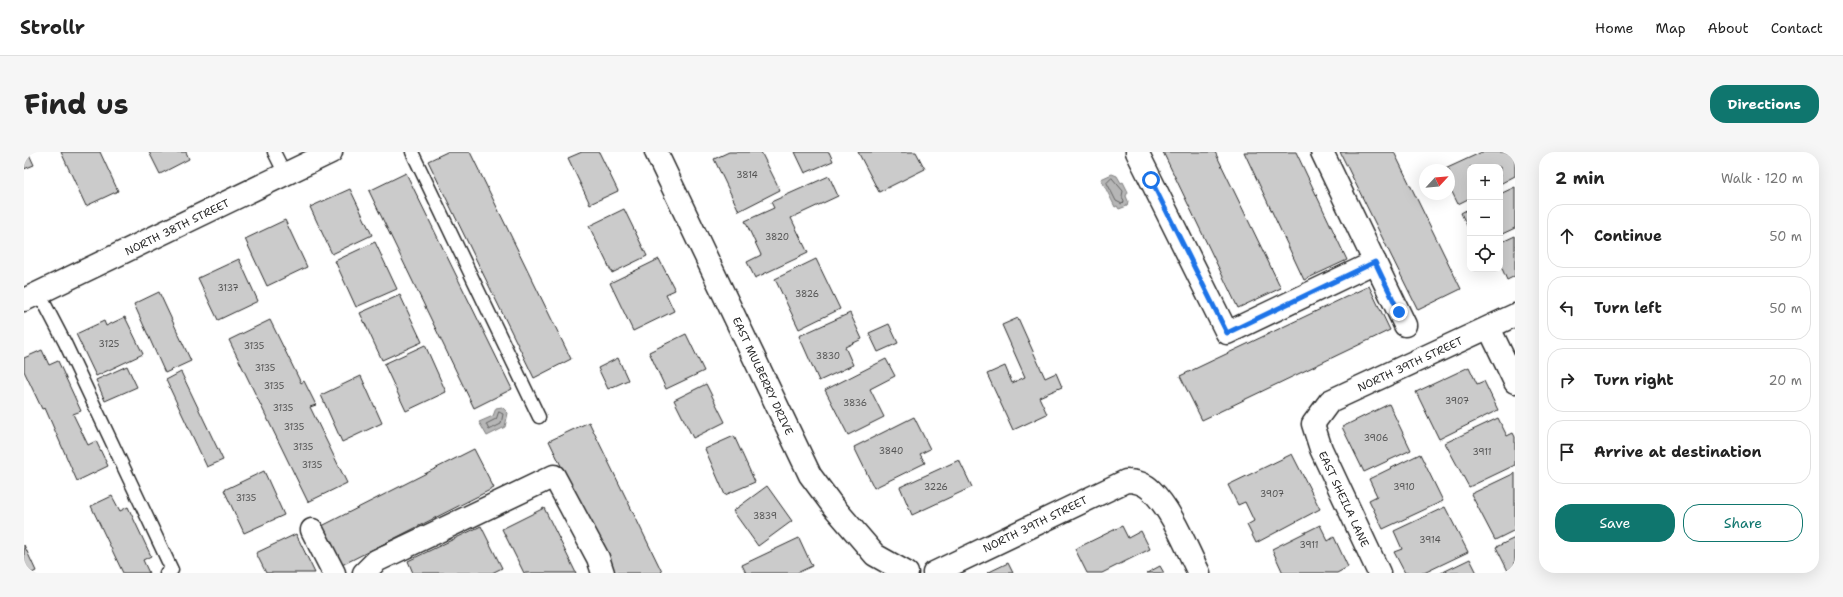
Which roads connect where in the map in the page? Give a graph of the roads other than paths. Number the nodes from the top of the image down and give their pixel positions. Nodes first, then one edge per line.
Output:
1 (274, 152) edge
2 (331, 152) edge
3 (412, 152) edge
4 (656, 152) edge
5 (1137, 152) edge
6 (1322, 152) edge
7 (285, 174) junction
8 (1375, 262) junction
9 (31, 297) edge
10 (1515, 315) edge
11 (1405, 325) dead end
12 (1489, 328) junction
13 (1515, 382) edge
14 (539, 417) dead end
15 (1313, 424) joint
16 (312, 530) dead end
17 (166, 573) edge
18 (334, 573) edge
19 (364, 573) edge
20 (603, 573) edge
21 (907, 573) edge
22 (934, 573) edge
23 (1199, 573) edge
24 (1379, 573) edge

1 - 7 lane
2 - 7 street, NORTH 38TH STREET
3 - 14 lane
4 - 21 street, EAST MULBERRY DRIVE
5 - 8 street
6 - 8 street
7 - 9 street, NORTH 38TH STREET
8 - 11 street
9 - 17 lane
10 - 12 street, NORTH 39TH STREET
12 - 13 street
12 - 15 street, NORTH 39TH STREET
15 - 24 street, EAST SHEILA LANE
16 - 18 street
19 - 20 street
22 - 23 street, NORTH 39TH STREET

